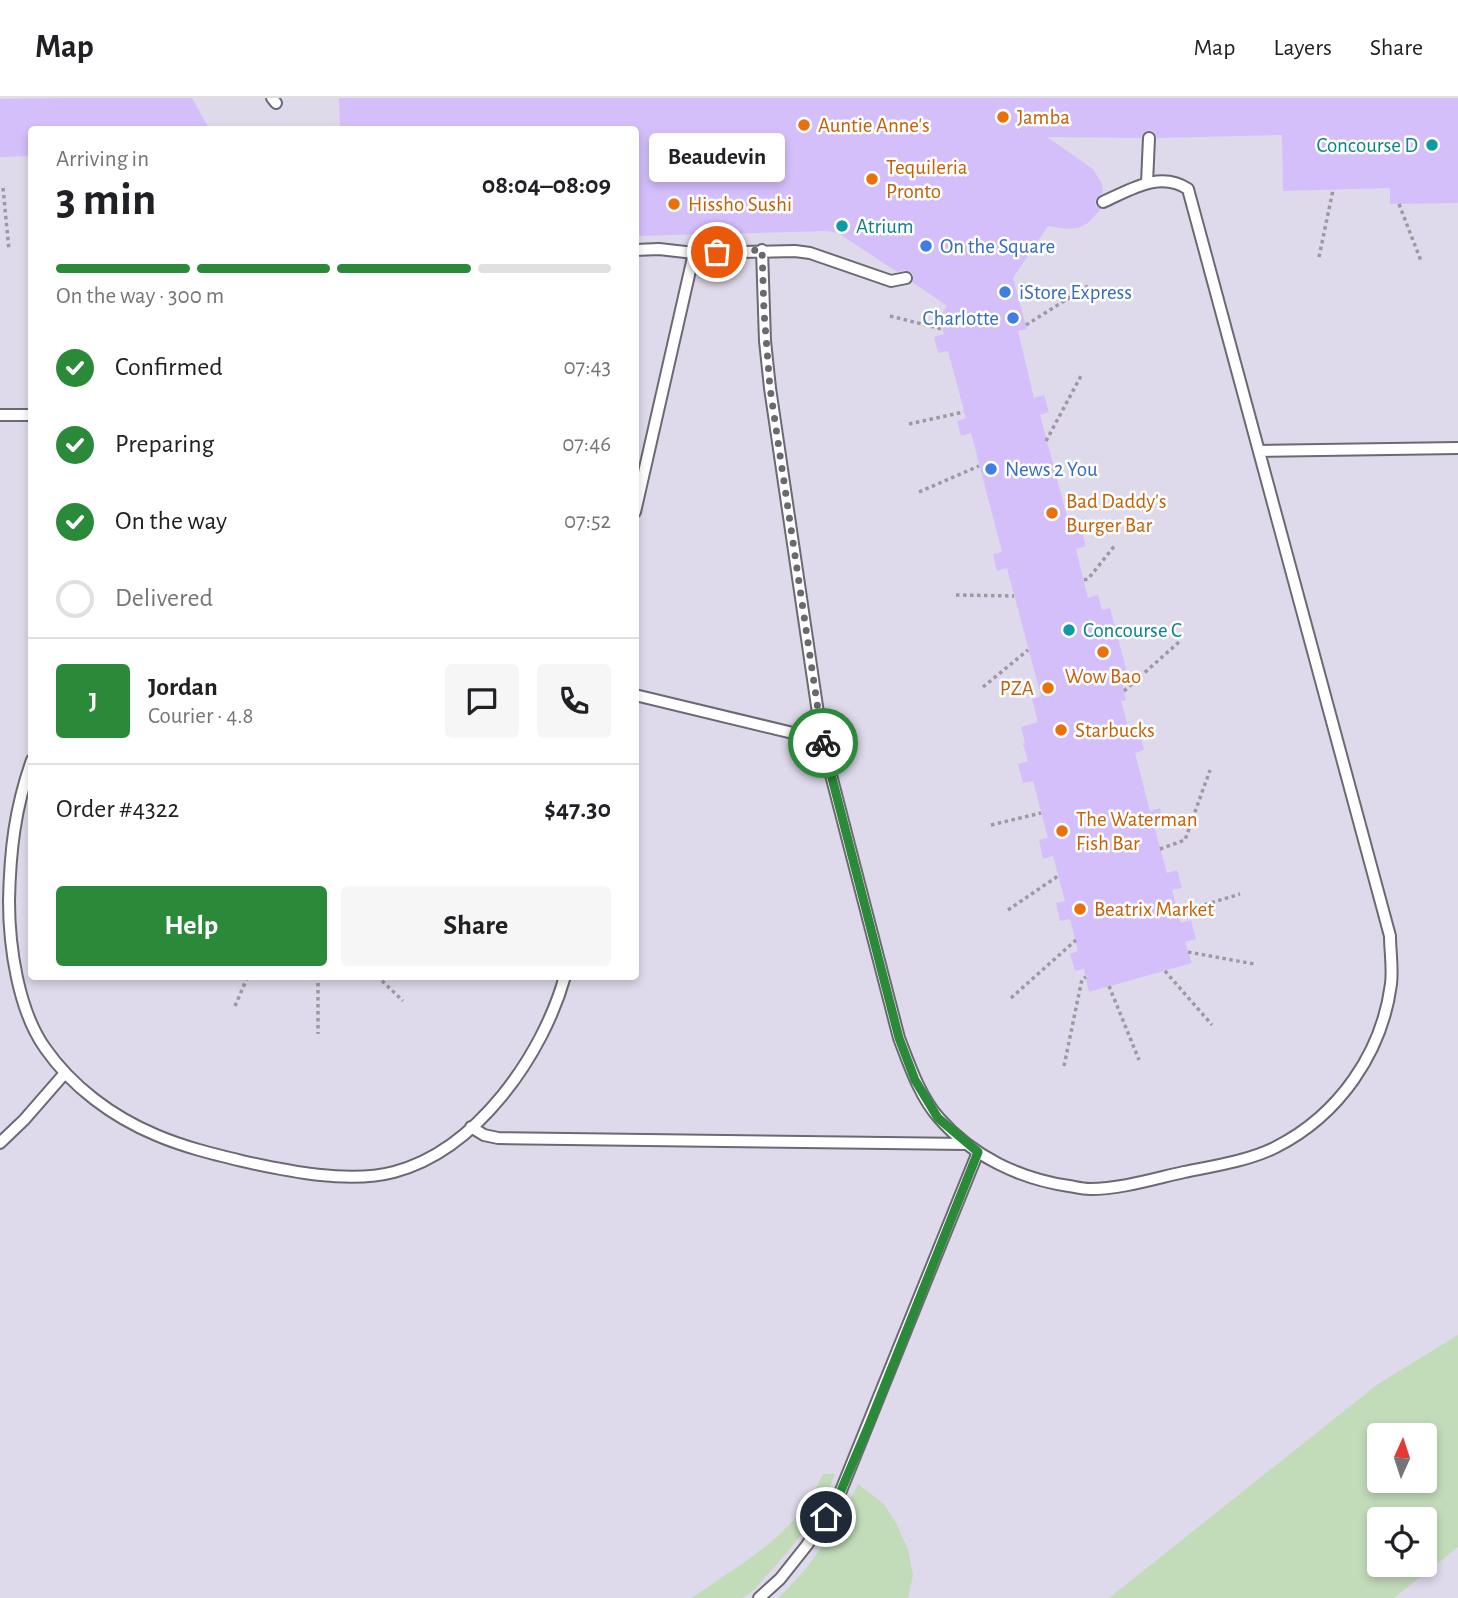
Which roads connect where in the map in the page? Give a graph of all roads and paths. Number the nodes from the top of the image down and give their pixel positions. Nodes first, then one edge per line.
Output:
1 (1149, 138) dead end
2 (1147, 183) junction
3 (3, 188) dead end
4 (1334, 190) dead end
5 (1103, 202) dead end
6 (1399, 204) dead end
7 (9, 250) dead end
8 (639, 250) edge
9 (762, 250) junction
10 (694, 253) junction
11 (1319, 257) dead end
12 (1421, 261) dead end
13 (906, 278) dead end
14 (1088, 286) dead end
15 (890, 316) dead end
16 (1026, 325) dead end
17 (942, 329) dead end
18 (1082, 374) dead end
19 (964, 412) dead end
20 (0, 415) edge
21 (28, 415) edge
22 (909, 424) dead end
23 (1046, 441) dead end
24 (1458, 448) edge
25 (1259, 451) junction
26 (979, 466) dead end
27 (919, 492) dead end
28 (639, 494) edge
29 (1116, 544) dead end
30 (1083, 580) dead end
31 (956, 595) dead end
32 (1014, 596) dead end
33 (1180, 642) dead end
34 (1028, 650) dead end
35 (983, 687) dead end
36 (1124, 691) dead end
37 (639, 696) edge
38 (822, 740) junction
39 (1210, 770) dead end
40 (28, 773) edge
41 (1041, 813) dead end
42 (991, 825) dead end
43 (1160, 849) dead end
44 (1058, 876) dead end
45 (1240, 894) dead end
46 (1008, 910) dead end
47 (1178, 914) dead end
48 (1076, 940) dead end
49 (1188, 952) dead end
50 (1254, 964) dead end
51 (1165, 971) dead end
52 (1086, 977) dead end
53 (246, 980) edge
54 (318, 980) edge
55 (381, 980) edge
56 (564, 980) edge
57 (1109, 986) dead end
58 (1010, 998) dead end
59 (403, 1001) dead end
60 (235, 1006) dead end
61 (1212, 1025) dead end
62 (318, 1034) dead end
63 (1139, 1060) dead end
64 (1064, 1066) dead end
65 (65, 1073) junction
66 (471, 1127) junction
67 (0, 1143) edge
68 (967, 1144) junction
69 (978, 1152) junction
70 (759, 1598) edge

1 - 2 lane
2 - 5 lane
2 - 25 lane
3 - 7 path
4 - 11 path
6 - 12 path
8 - 10 lane
9 - 10 lane
9 - 13 lane
9 - 38 lane
10 - 28 lane
14 - 16 path
15 - 17 path
18 - 23 path
19 - 22 path
20 - 21 lane
24 - 25 lane
25 - 69 lane
26 - 27 path
29 - 30 path
31 - 32 path
33 - 36 path
34 - 35 path
37 - 38 lane
38 - 68 lane
39 - 43 path
40 - 65 lane
41 - 42 path
44 - 46 path
45 - 47 path
48 - 58 path
49 - 50 path
51 - 61 path
52 - 64 path
53 - 60 path
54 - 62 path
55 - 59 path
56 - 66 lane
57 - 63 path
65 - 66 lane
65 - 67 lane
66 - 68 lane
68 - 69 lane
69 - 70 lane

